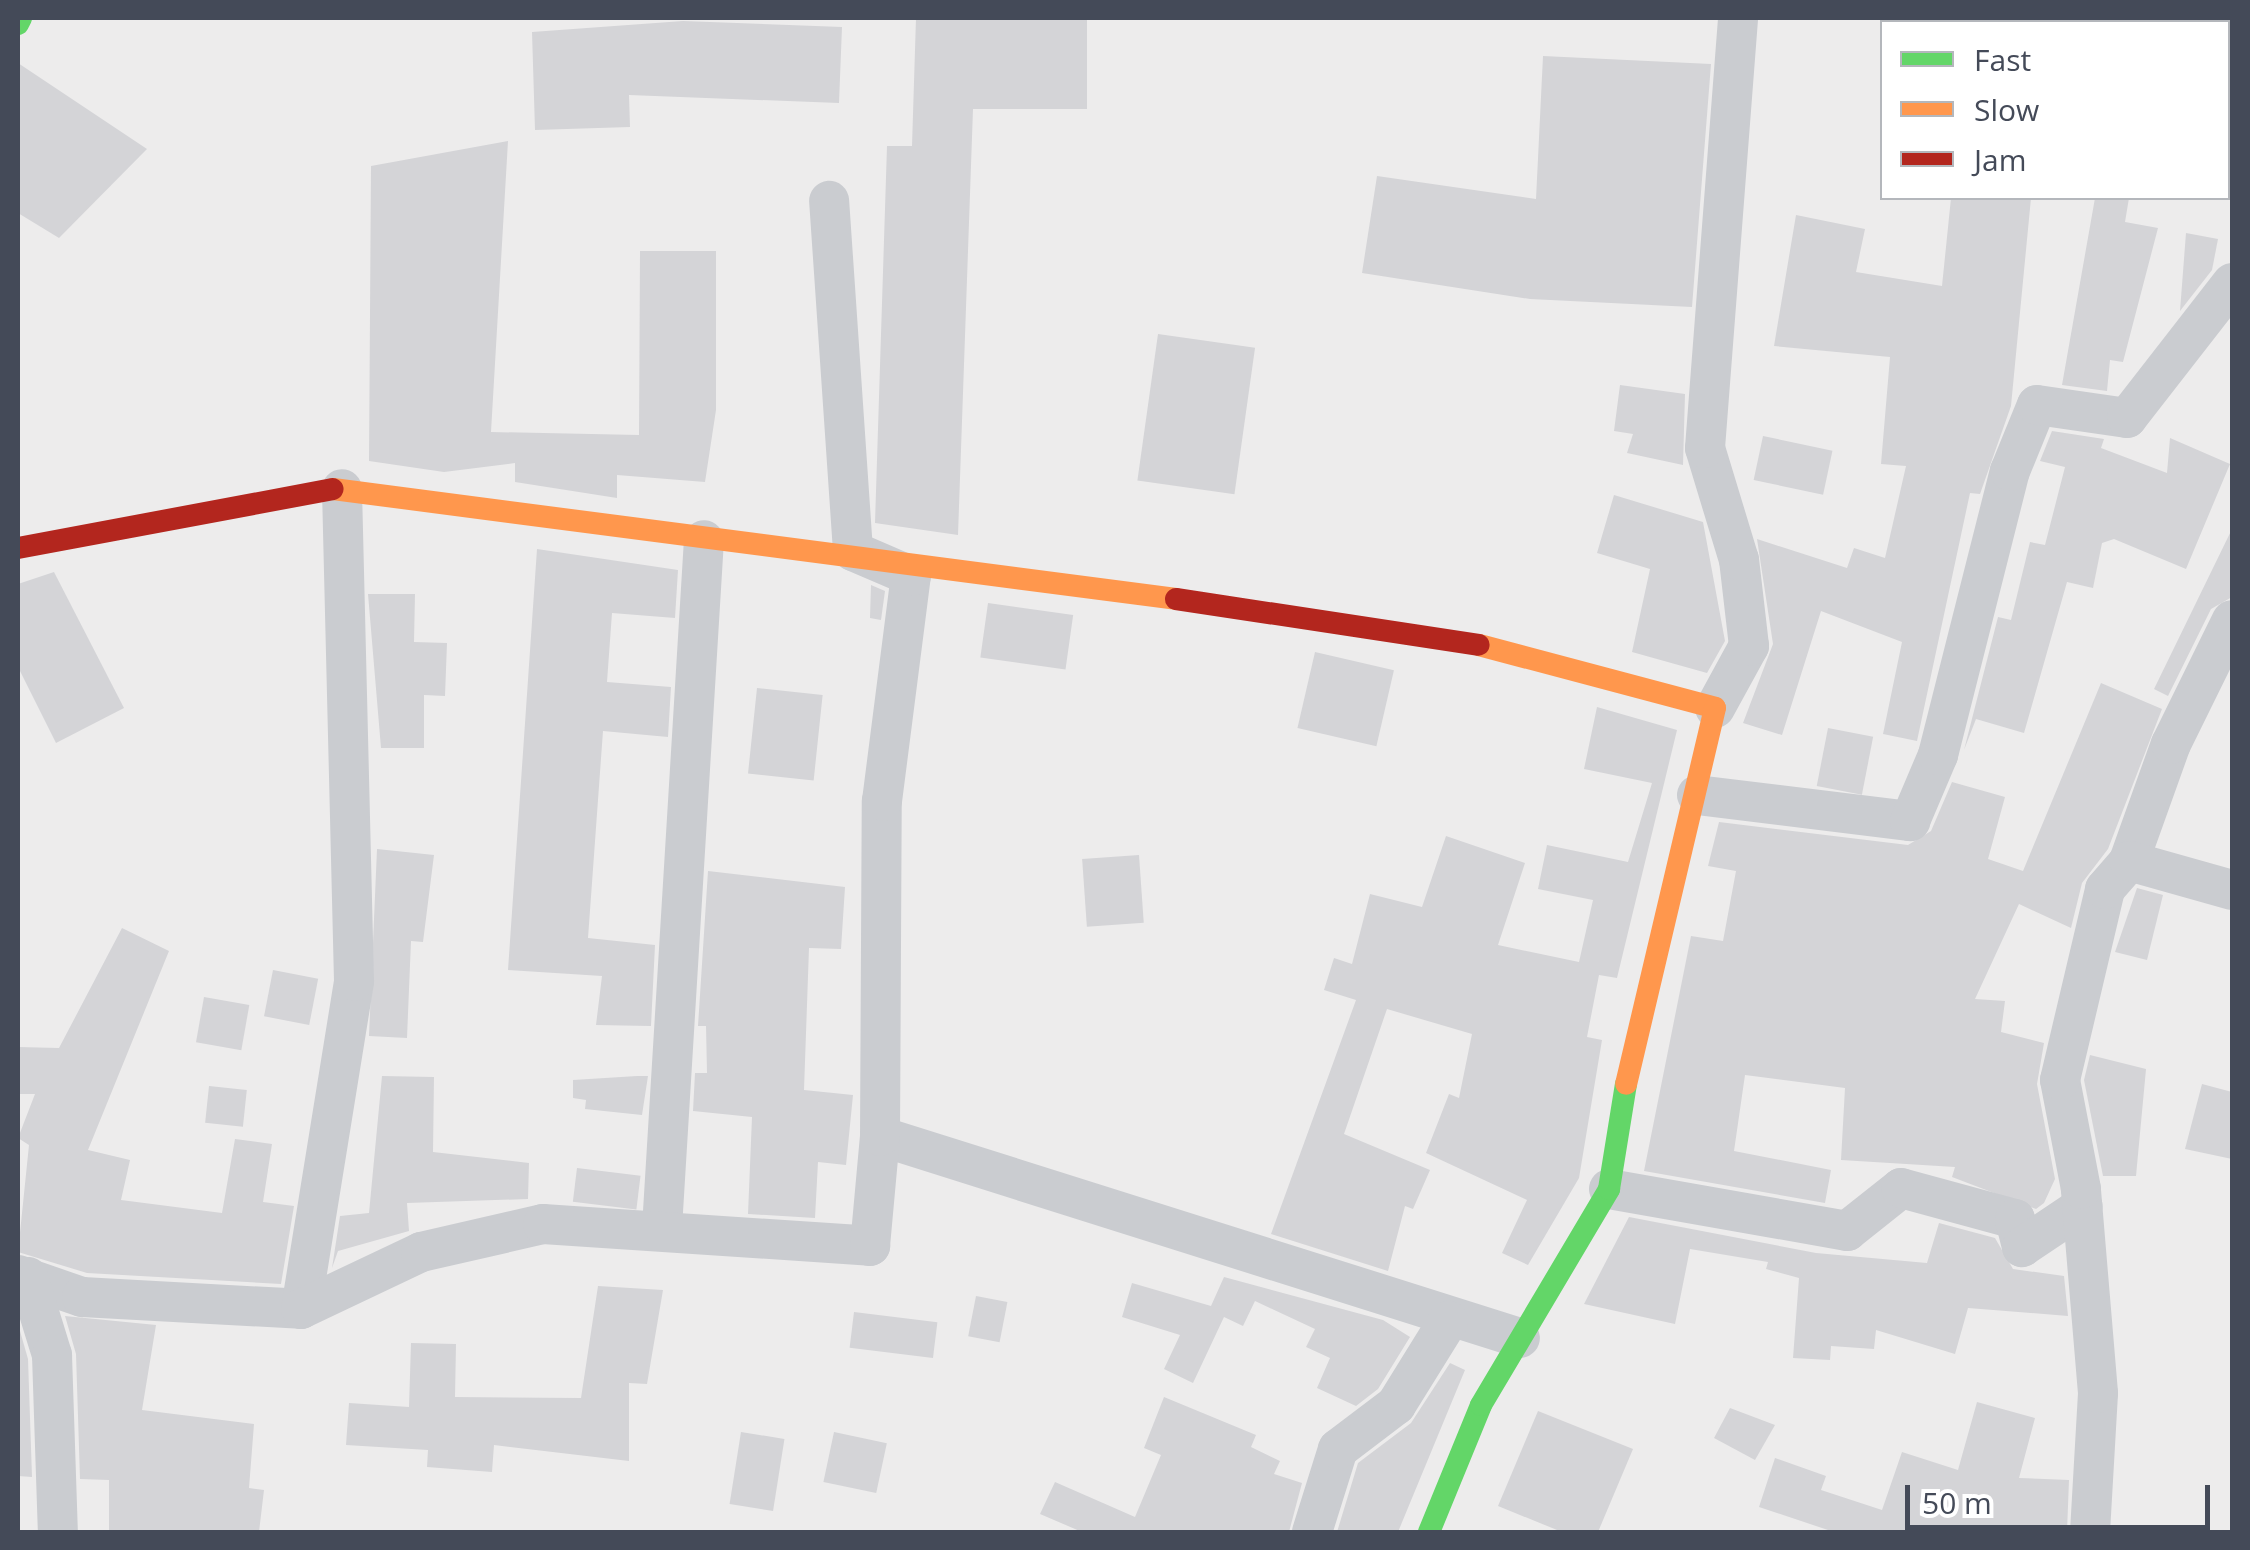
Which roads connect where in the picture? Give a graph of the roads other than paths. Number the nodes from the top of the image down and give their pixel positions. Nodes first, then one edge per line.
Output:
1 (1738, 18) edge
2 (829, 201) dead end
3 (2232, 282) edge
4 (342, 489) junction
5 (704, 540) junction
6 (18, 548) edge
7 (853, 551) junction
8 (2232, 620) edge
9 (1715, 708) junction
10 (1696, 794) junction
11 (2129, 861) junction
12 (2232, 890) edge
13 (880, 1136) junction
14 (1609, 1189) junction
15 (2083, 1206) junction
16 (662, 1228) junction
17 (23, 1276) edge
18 (301, 1309) junction
19 (1448, 1321) junction
20 (1520, 1338) junction
21 (58, 1532) edge
22 (1312, 1532) edge
23 (1431, 1532) edge
24 (2090, 1532) edge

1 - 9 street
2 - 7 street
3 - 10 street
4 - 5 street
4 - 6 street
4 - 18 street
5 - 7 street
5 - 16 street
7 - 9 street
7 - 13 street
8 - 11 street
9 - 10 street
10 - 14 street
11 - 12 street
11 - 15 street
13 - 16 street
13 - 19 street
14 - 15 street
14 - 20 street
15 - 24 street
16 - 18 street
17 - 18 street
17 - 21 street
19 - 20 street
19 - 22 street
20 - 23 street

